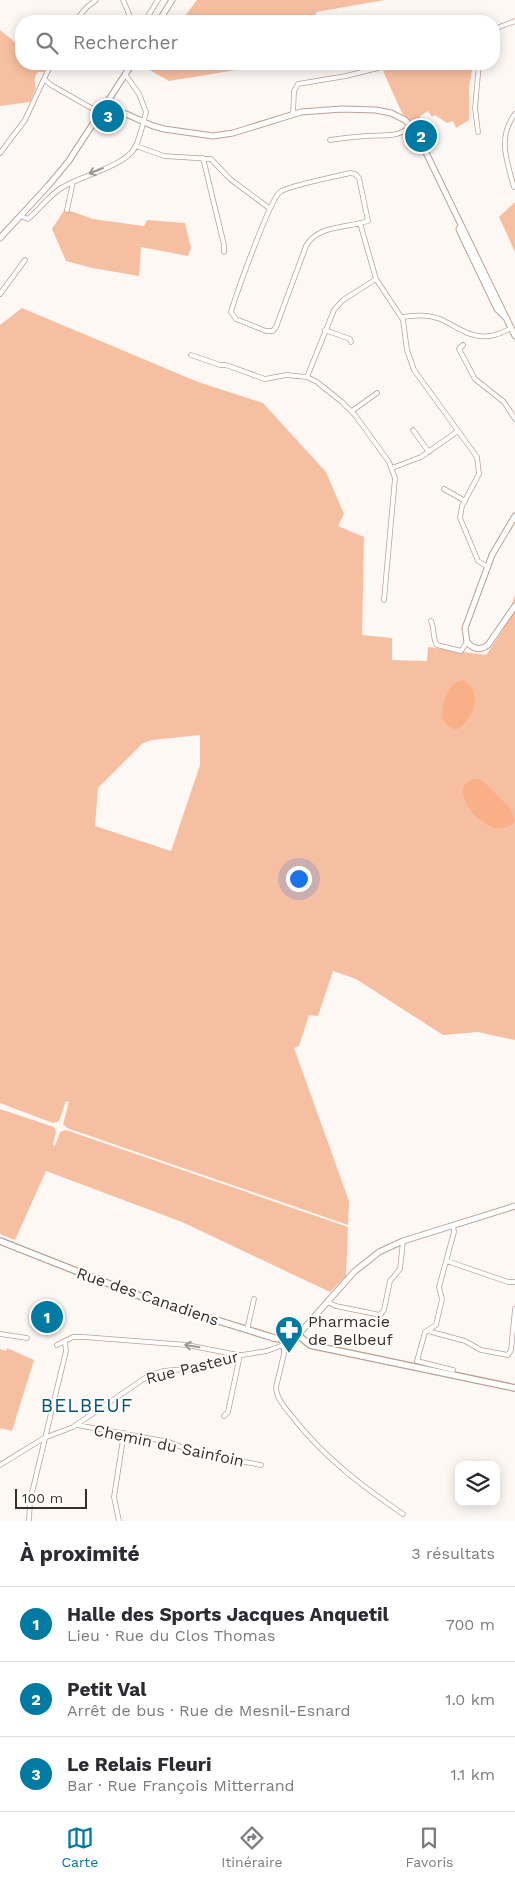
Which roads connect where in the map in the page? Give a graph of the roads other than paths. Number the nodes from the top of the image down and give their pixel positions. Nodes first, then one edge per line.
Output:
1 (96, 0) edge
2 (123, 0) edge
3 (158, 0) edge
4 (172, 0) edge
5 (80, 15) edge
6 (129, 15) edge
7 (149, 15) edge
8 (162, 15) edge
9 (515, 21) edge
10 (500, 27) edge
11 (48, 70) edge
12 (128, 70) edge
13 (370, 70) edge
14 (478, 70) edge
15 (125, 74) junction
16 (44, 79) junction
17 (106, 105) junction
18 (100, 113) junction
19 (293, 114) junction
20 (515, 114) edge
21 (143, 122) junction
22 (412, 126) junction
23 (478, 132) dead end
24 (330, 140) dead end
25 (136, 146) junction
26 (0, 154) edge
27 (203, 158) junction
28 (73, 182) junction
29 (514, 187) edge
30 (270, 208) junction
31 (67, 210) dead end
32 (21, 216) junction
33 (360, 223) junction
34 (9, 229) junction
35 (0, 232) edge
36 (0, 238) edge
37 (224, 252) dead end
38 (25, 260) dead end
39 (376, 279) junction
40 (0, 294) edge
41 (402, 317) junction
42 (512, 328) junction
43 (326, 330) junction
44 (515, 336) edge
45 (351, 342) dead end
46 (463, 345) dead end
47 (191, 355) dead end
48 (307, 377) junction
49 (377, 393) dead end
50 (352, 411) junction
51 (515, 419) edge
52 (413, 430) dead end
53 (458, 431) junction
54 (429, 452) junction
55 (392, 468) junction
56 (444, 489) dead end
57 (464, 502) junction
58 (515, 516) edge
59 (488, 567) junction
60 (384, 600) dead end
61 (515, 606) edge
62 (431, 621) dead end
63 (467, 642) junction
64 (515, 1206) edge
65 (453, 1225) junction
66 (0, 1241) edge
67 (403, 1241) junction
68 (447, 1261) junction
69 (515, 1283) edge
70 (254, 1299) dead end
71 (328, 1302) junction
72 (515, 1309) edge
73 (247, 1330) junction
74 (427, 1330) junction
75 (0, 1334) edge
76 (298, 1335) junction
77 (27, 1338) dead end
78 (65, 1342) junction
79 (284, 1343) junction
80 (57, 1345) dead end
81 (240, 1355) junction
82 (453, 1370) dead end
83 (515, 1388) edge
84 (224, 1416) dead end
85 (77, 1425) junction
86 (124, 1434) junction
87 (44, 1438) junction
88 (0, 1465) edge
89 (261, 1465) dead end
90 (402, 1514) dead end
91 (29, 1521) edge
92 (119, 1521) edge

1 - 5 street
2 - 6 street
3 - 7 street
4 - 8 street
9 - 10 street
11 - 16 street
12 - 15 street
13 - 19 street
14 - 23 street
15 - 17 street
15 - 21 street
16 - 18 street
16 - 26 street
17 - 18 street
17 - 21 street
18 - 32 street
19 - 21 street
19 - 22 street
20 - 29 street
21 - 25 street
22 - 24 street
22 - 42 street
25 - 27 street
25 -> 28 street
27 - 30 street
27 - 37 street
28 - 31 street
28 - 32 street
30 - 33 street
30 - 33 street
32 - 34 street
33 - 39 street
34 - 35 street
34 - 36 street
38 - 40 street
39 - 41 street
39 - 43 street
41 - 42 street
41 - 53 street
42 - 44 street
43 - 45 street
43 - 48 street
46 - 51 street
47 - 48 street
48 - 50 street
49 - 50 street
50 - 55 street
52 - 54 street
53 - 54 street
53 - 57 street
54 - 55 street
55 - 60 street
56 - 57 street
57 - 59 street
58 - 59 street
59 - 63 street
61 - 63 street
62 - 63 street
64 - 65 street
65 - 67 street
65 - 68 street
66 - 73 main road, Rue des Canadiens
67 - 71 street
67 - 71 street
68 - 69 street
68 - 74 street
70 - 73 street
71 - 76 street
72 - 74 street
73 - 79 main road, Rue des Canadiens
74 - 82 street
75 - 77 street
76 - 79 main road
76 - 83 main road
78 - 80 street
81 -> 78 street
78 - 87 street
79 - 81 street, Rue Pasteur
79 - 90 street
81 - 84 street
81 - 85 street, Rue Pasteur
85 - 86 street, Chemin du Sainfoin
85 - 87 street, Rue Pasteur
86 - 89 street, Chemin du Sainfoin
86 - 92 street
87 - 88 street, Rue Pasteur
87 - 91 street

